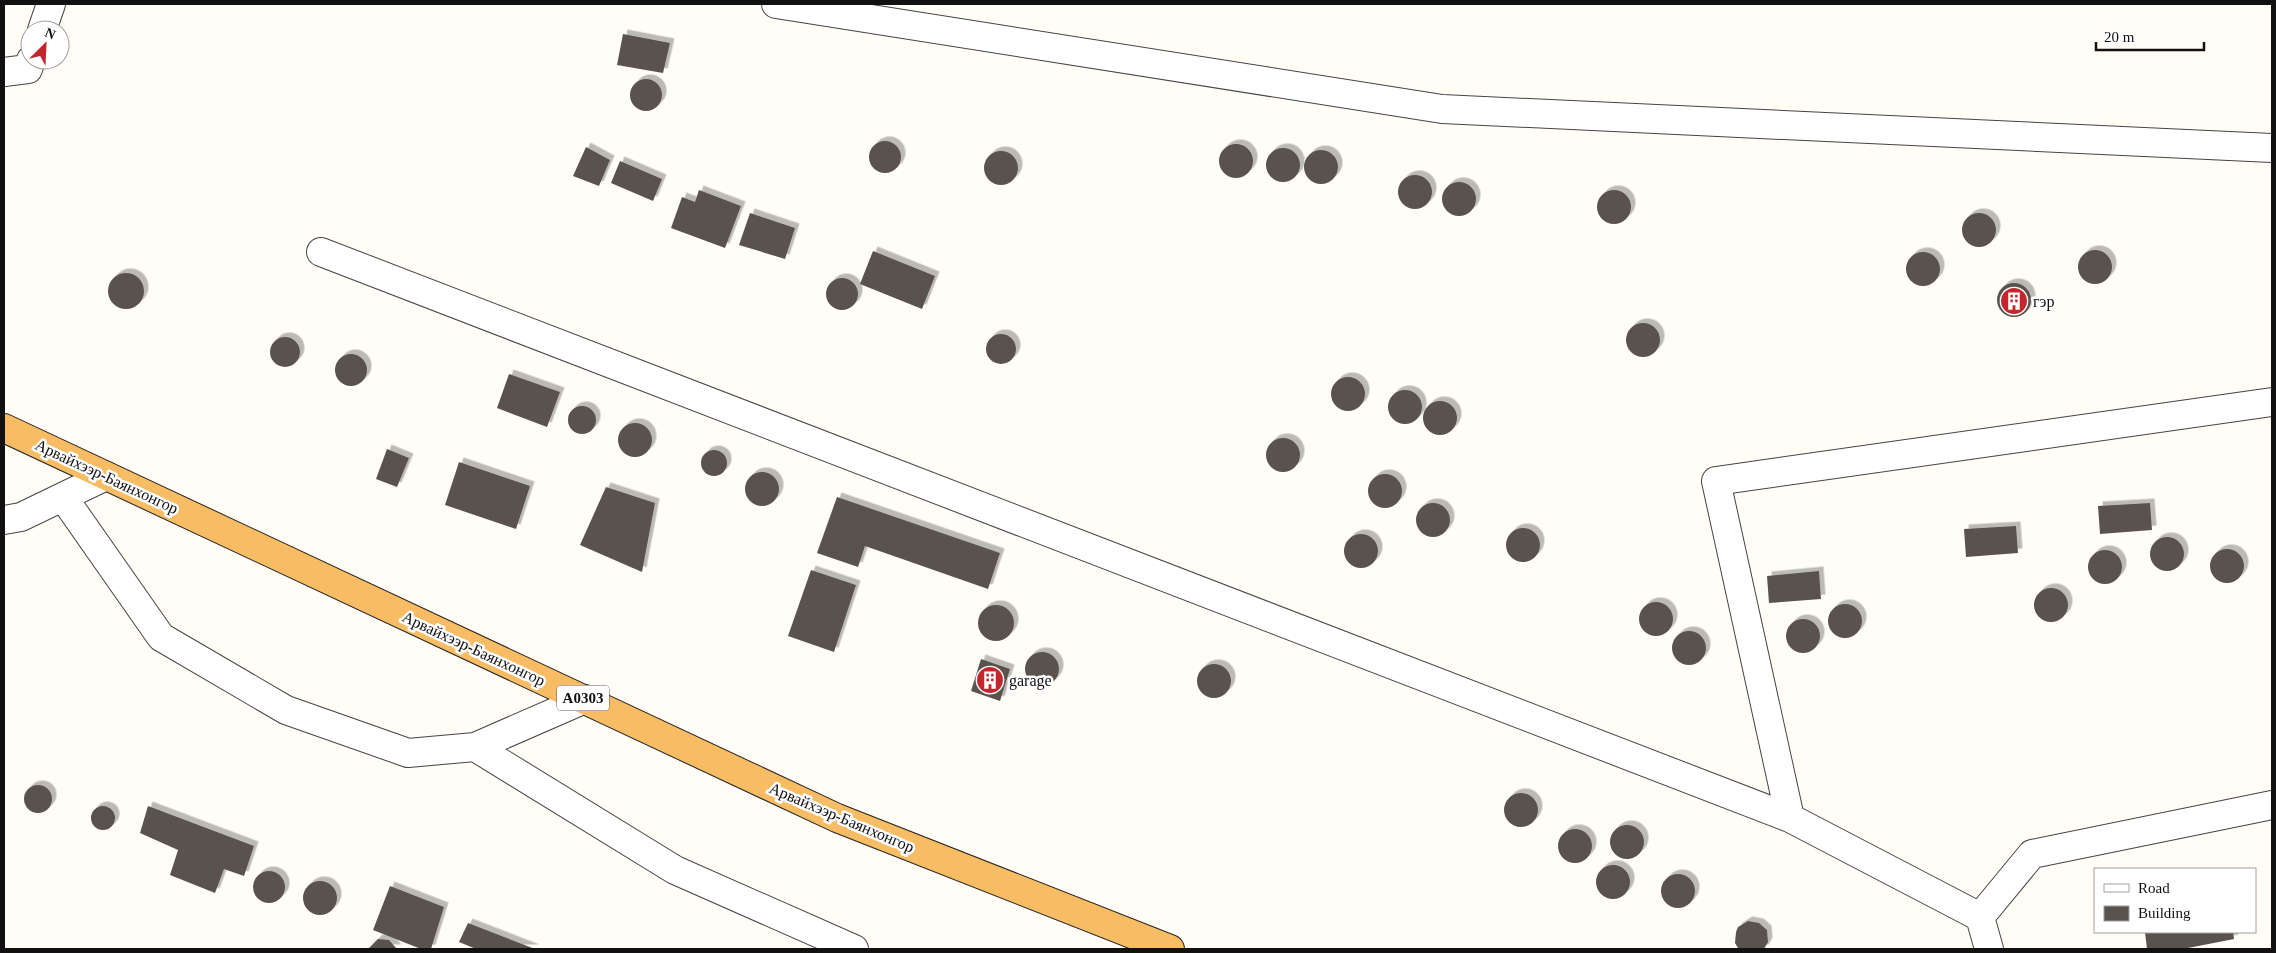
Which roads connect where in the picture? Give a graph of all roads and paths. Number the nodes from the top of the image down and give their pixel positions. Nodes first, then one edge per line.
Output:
1 (51, 4) edge
2 (776, 4) edge
3 (45, 20) edge
4 (20, 70) edge
5 (4, 72) edge
6 (2272, 148) edge
7 (321, 252) dead end
8 (2272, 402) edge
9 (4, 428) edge
10 (106, 476) junction
11 (63, 497) junction
12 (4, 520) edge
13 (584, 699) junction
14 (475, 746) junction
15 (2272, 806) edge
16 (1790, 818) junction
17 (1980, 917) junction
18 (1155, 946) edge
19 (854, 949) edge
20 (1989, 949) edge

1 - 3 street
2 - 6 street
4 - 5 street
7 - 16 street
8 - 16 street
9 - 10 highway, Арвайхээр-Баянхонгор / A0303
10 - 11 street
10 - 13 highway, Арвайхээр-Баянхонгор / A0303
11 - 12 street
11 - 14 street
13 - 14 street
13 - 18 highway, Арвайхээр-Баянхонгор / A0303
14 - 19 street
15 - 17 street
16 - 17 street
17 - 20 street

